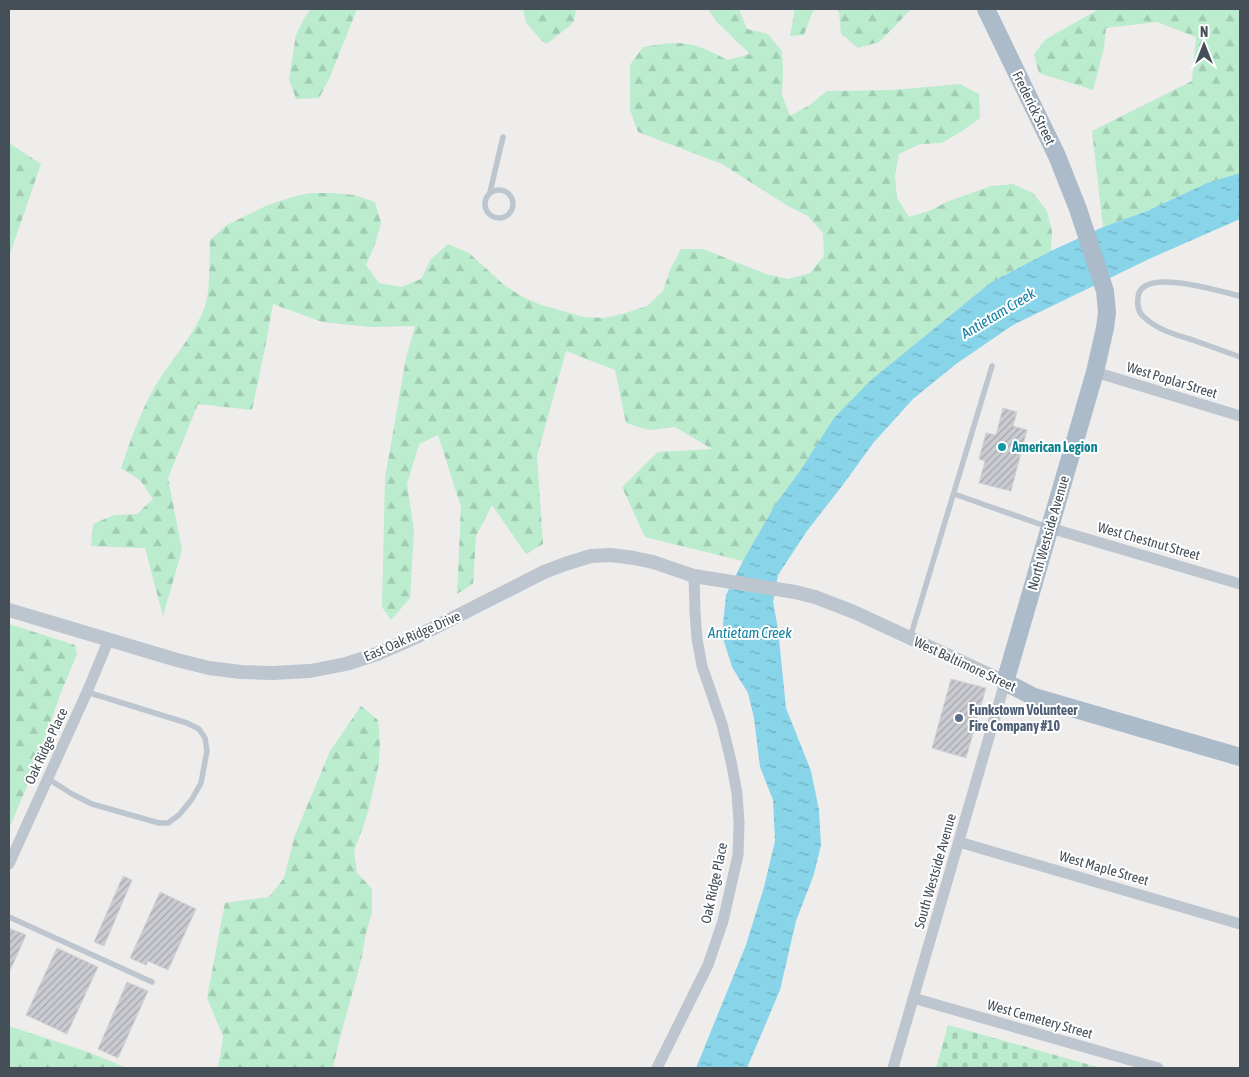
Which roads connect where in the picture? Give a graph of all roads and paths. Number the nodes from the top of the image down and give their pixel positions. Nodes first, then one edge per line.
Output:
1 (986, 9) edge
2 (503, 137) dead end
3 (490, 192) junction
4 (1078, 210) joint
5 (1240, 296) edge
6 (1240, 356) edge
7 (992, 366) dead end
8 (1095, 372) junction
9 (1240, 416) edge
10 (954, 494) junction
11 (1050, 528) junction
12 (700, 577) junction
13 (1240, 584) edge
14 (778, 590) joint
15 (9, 610) edge
16 (910, 638) junction
17 (109, 639) junction
18 (1006, 682) junction
19 (87, 692) junction
20 (1240, 757) edge
21 (47, 778) junction
22 (959, 842) junction
23 (9, 864) edge
24 (9, 916) edge
25 (1240, 924) edge
26 (152, 982) dead end
27 (914, 998) junction
28 (657, 1068) edge
29 (893, 1068) edge
30 (1158, 1068) edge

1 - 4 main road, Frederick Street
2 - 3 lane
3 - 3 lane
4 - 8 main road, North Westside Avenue
5 - 6 lane
7 - 10 lane
8 - 9 street, West Poplar Street
8 - 11 main road, North Westside Avenue
10 - 11 lane
10 - 16 lane
11 - 13 street, West Chestnut Street
11 - 18 main road, North Westside Avenue
12 - 14 street, East Oak Ridge Drive
12 - 17 street, East Oak Ridge Drive
12 - 28 street, Oak Ridge Place
14 - 16 street, West Baltimore Street
15 - 17 street, East Oak Ridge Drive
16 - 18 street, West Baltimore Street
17 - 19 street, Oak Ridge Place
18 - 20 main road, West Baltimore Street
18 - 22 street, South Westside Avenue
19 - 21 street, Oak Ridge Place
19 - 21 lane
21 - 23 street, Oak Ridge Place
22 - 25 street, West Maple Street
22 - 27 street, South Westside Avenue
24 - 26 lane
27 - 29 street, South Westside Avenue
27 - 30 street, West Cemetery Street

